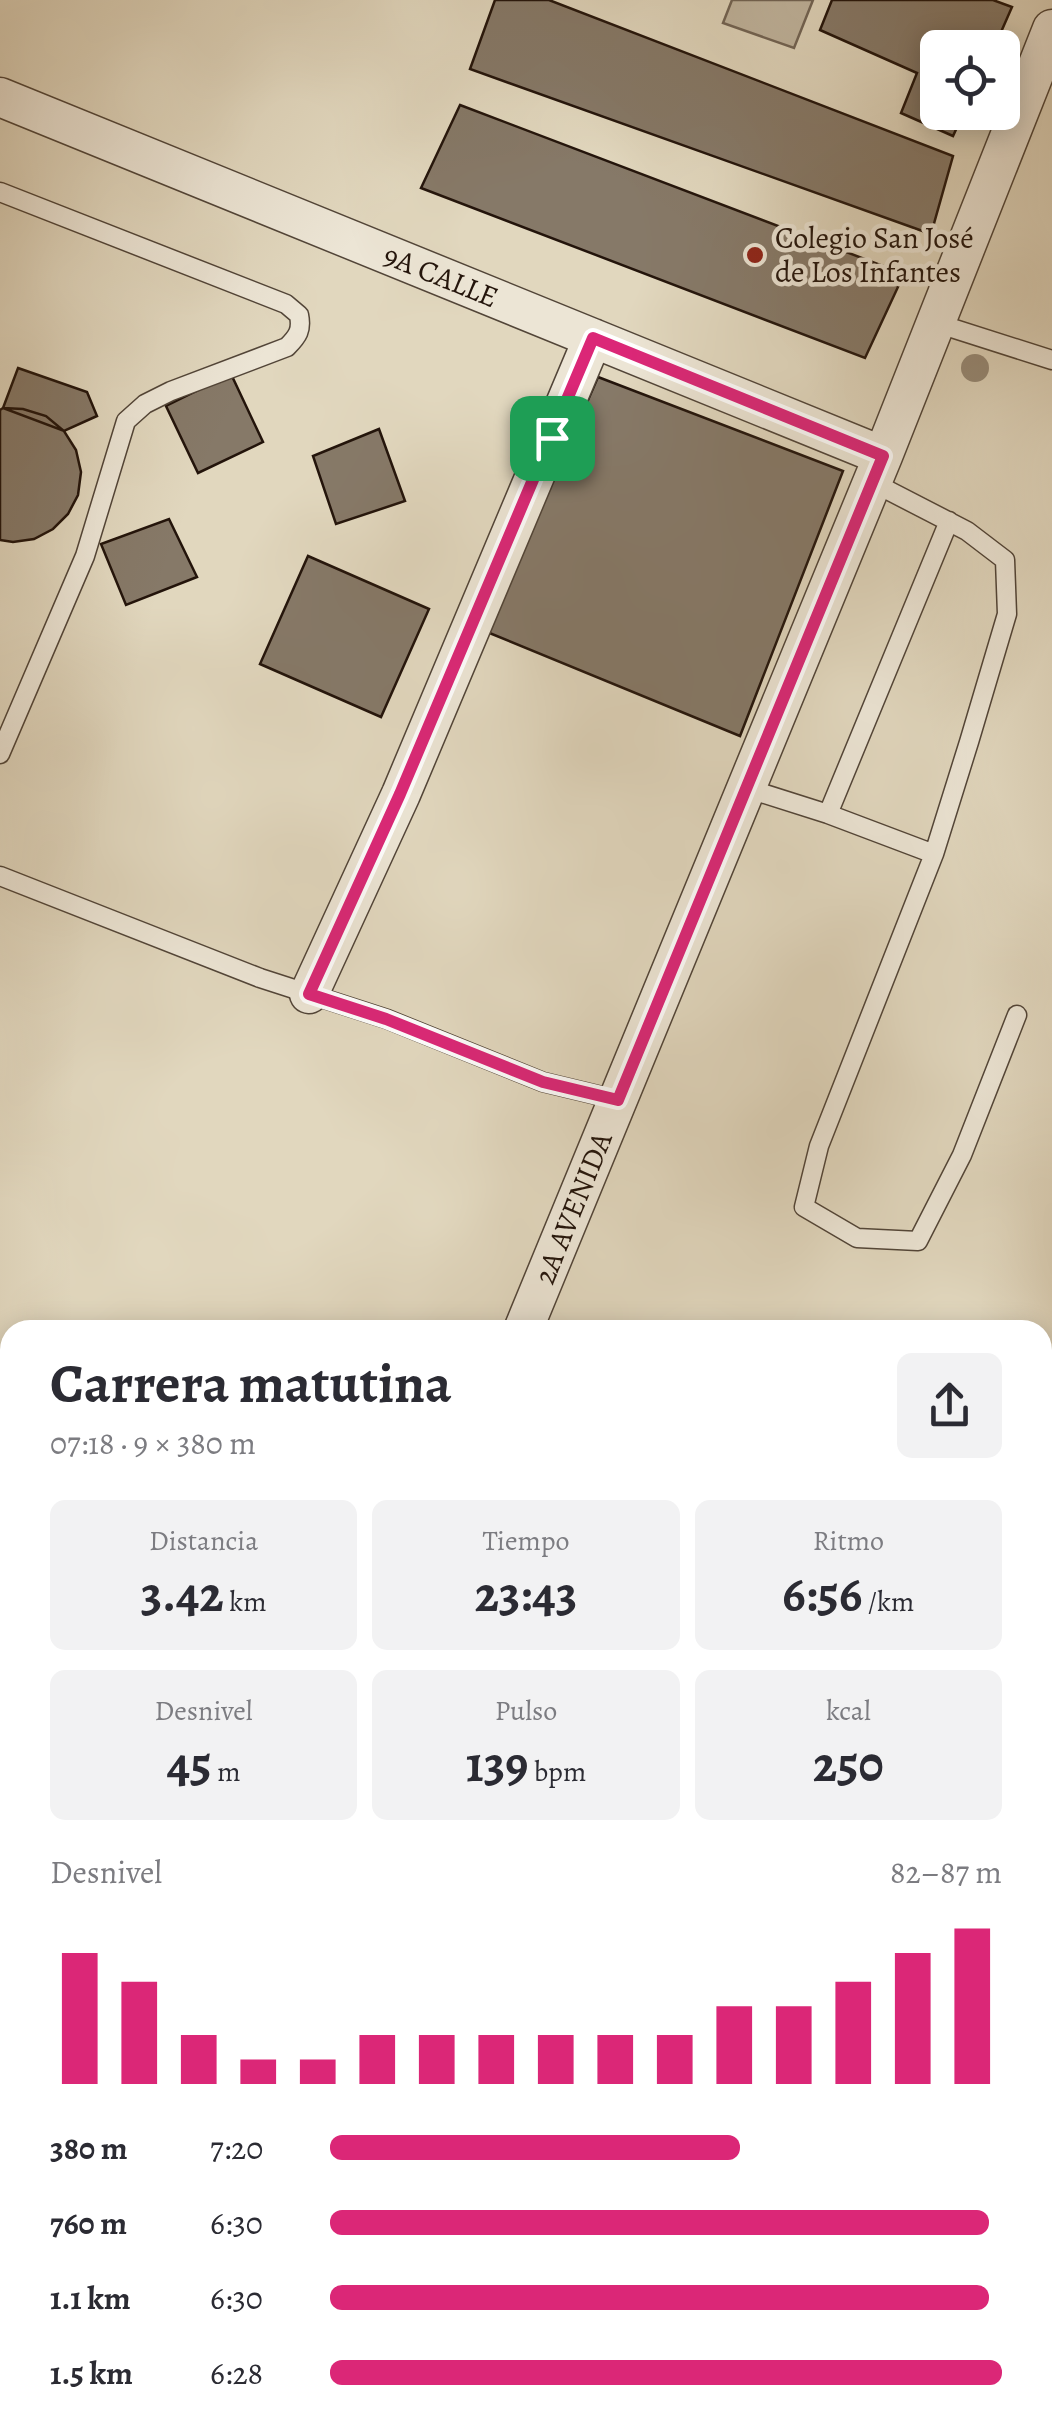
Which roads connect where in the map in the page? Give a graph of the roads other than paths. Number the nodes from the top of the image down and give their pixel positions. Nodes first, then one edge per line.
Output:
1 (1051, 35) edge
2 (0, 97) edge
3 (0, 192) edge
4 (936, 323) junction
5 (593, 338) junction
6 (1052, 360) edge
7 (878, 469) junction
8 (949, 521) junction
9 (0, 754) edge
10 (746, 788) junction
11 (828, 814) junction
12 (934, 854) junction
13 (0, 876) edge
14 (309, 994) junction
15 (1017, 1015) dead end
16 (618, 1100) junction
17 (527, 1320) edge

1 - 4 street, 2A AVENIDA
2 - 5 street, 9A CALLE
3 - 9 lane
4 - 6 lane
4 - 7 street, 2A AVENIDA
5 - 7 street, 9A CALLE
5 - 14 street
7 - 8 lane
7 - 10 street, 2A AVENIDA
8 - 11 lane
8 - 12 lane
10 - 11 lane
10 - 16 street, 2A AVENIDA
11 - 12 lane
12 - 15 lane
13 - 14 lane
14 - 16 lane
16 - 17 street, 2A AVENIDA

